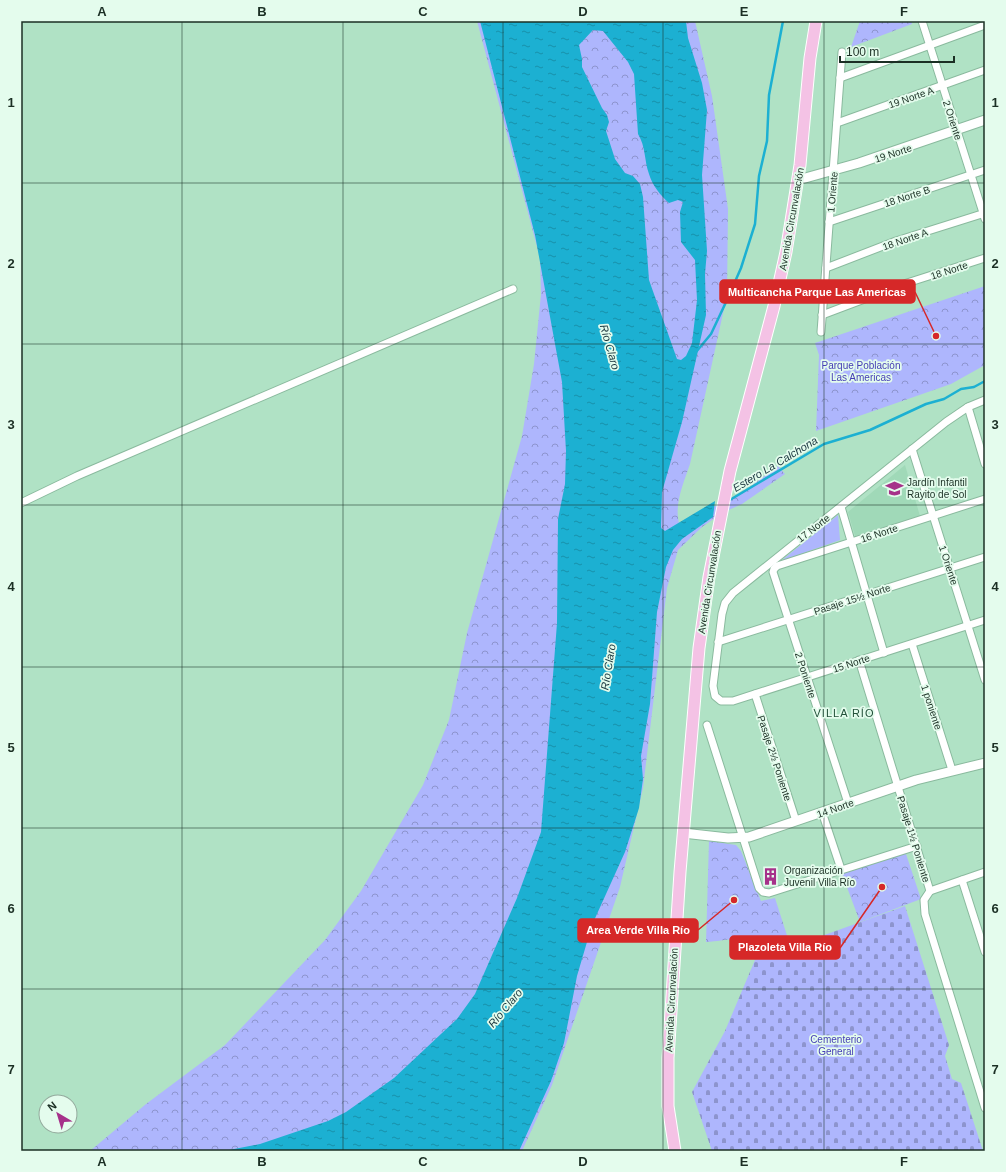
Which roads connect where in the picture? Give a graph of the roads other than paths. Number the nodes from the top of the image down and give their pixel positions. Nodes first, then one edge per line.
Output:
1 (816, 21) edge
2 (922, 21) edge
3 (985, 25) edge
4 (929, 45) junction
5 (842, 52) dead end
6 (985, 70) edge
7 (840, 78) junction
8 (942, 86) junction
9 (985, 120) edge
10 (837, 123) junction
11 (957, 130) junction
12 (985, 170) edge
13 (834, 171) junction
14 (971, 175) junction
15 (798, 180) junction
16 (984, 215) edge
17 (829, 222) junction
18 (985, 258) edge
19 (826, 268) junction
20 (514, 289) dead end
21 (822, 315) junction
22 (821, 332) dead end
23 (985, 400) edge
24 (968, 407) junction
25 (912, 449) junction
26 (985, 464) edge
27 (985, 499) edge
28 (21, 503) edge
29 (841, 507) junction
30 (933, 516) junction
31 (850, 542) junction
32 (985, 557) edge
33 (774, 568) joint
34 (950, 568) junction
35 (866, 595) junction
36 (788, 620) junction
37 (985, 620) edge
38 (968, 626) junction
39 (718, 642) junction
40 (912, 644) junction
41 (884, 652) junction
42 (859, 660) junction
43 (807, 677) junction
44 (985, 680) edge
45 (755, 694) junction
46 (718, 699) joint
47 (708, 725) dead end
48 (985, 763) edge
49 (952, 770) junction
50 (898, 786) junction
51 (848, 803) junction
52 (822, 812) junction
53 (796, 821) junction
54 (683, 833) junction
55 (744, 838) junction
56 (917, 846) junction
57 (841, 869) junction
58 (985, 872) edge
59 (962, 880) junction
60 (930, 891) junction
61 (985, 951) edge
62 (985, 1108) edge
63 (675, 1151) edge

1 - 15 main road, Avenida Circunvalación
2 - 4 street, 2 Oriente
3 - 4 street
4 - 7 street
4 - 8 street, 2 Oriente
5 - 7 street, 1 Oriente
6 - 8 street, 19 Norte A
7 - 10 street, 1 Oriente
8 - 10 street, 19 Norte A
8 - 11 street, 2 Oriente
9 - 11 street, 19 Norte
10 - 13 street, 1 Oriente
11 - 13 street, 19 Norte
11 - 14 street, 2 Oriente
12 - 14 street, 18 Norte B
13 - 15 street, 19 Norte
13 - 17 street, 1 Oriente
14 - 16 street, 2 Oriente
14 - 17 street, 18 Norte B
15 - 54 main road, Avenida Circunvalación
16 - 19 street, 18 Norte A
17 - 19 street, 1 Oriente
18 - 21 street, 18 Norte
19 - 21 street, 1 Oriente
20 - 28 street
21 - 22 street, 1 Oriente
23 - 24 street, 17 Norte
24 - 25 street, 17 Norte
24 - 26 street
25 - 29 street, 17 Norte
25 - 30 street, 1 Oriente
27 - 30 street, 16 Norte
29 - 31 street
29 - 39 street, 17 Norte
30 - 31 street, 16 Norte
30 - 34 street, 1 Oriente
31 - 33 street, 16 Norte
31 - 35 street
32 - 34 street, Pasaje 15½ Norte
33 - 36 street, 2 Poniente
34 - 35 street, Pasaje 15½ Norte
34 - 38 street, 1 Oriente
35 - 36 street, Pasaje 15½ Norte
35 - 41 street
36 - 39 street, Pasaje 15½ Norte
36 - 43 street, 2 Poniente
37 - 38 street, 15 Norte
38 - 40 street, 15 Norte
38 - 44 street, 1 Oriente
39 - 46 street, 17 Norte
40 - 41 street, 15 Norte
40 - 49 street, 1 poniente
41 - 42 street, 15 Norte
42 - 43 street, 15 Norte
42 - 50 street, Pasaje 1½ Poniente
43 - 45 street, 15 Norte
43 - 51 street, 2 Poniente
45 - 46 street, 15 Norte
45 - 53 street, Pasaje 2½ Poniente
47 - 55 street
48 - 49 street, 14 Norte
49 - 50 street, 14 Norte
50 - 51 street, 14 Norte
50 - 56 street, Pasaje 1½ Poniente
51 - 52 street, 14 Norte
52 - 53 street, 14 Norte
52 - 57 street
53 - 55 street, 14 Norte
54 - 55 street, 14 Norte
54 - 63 main road, Avenida Circunvalación
55 - 57 street
56 - 57 street
56 - 60 street, Pasaje 1½ Poniente
58 - 59 street
59 - 60 street
59 - 61 street
60 - 62 street, Pasaje 1½ Poniente

